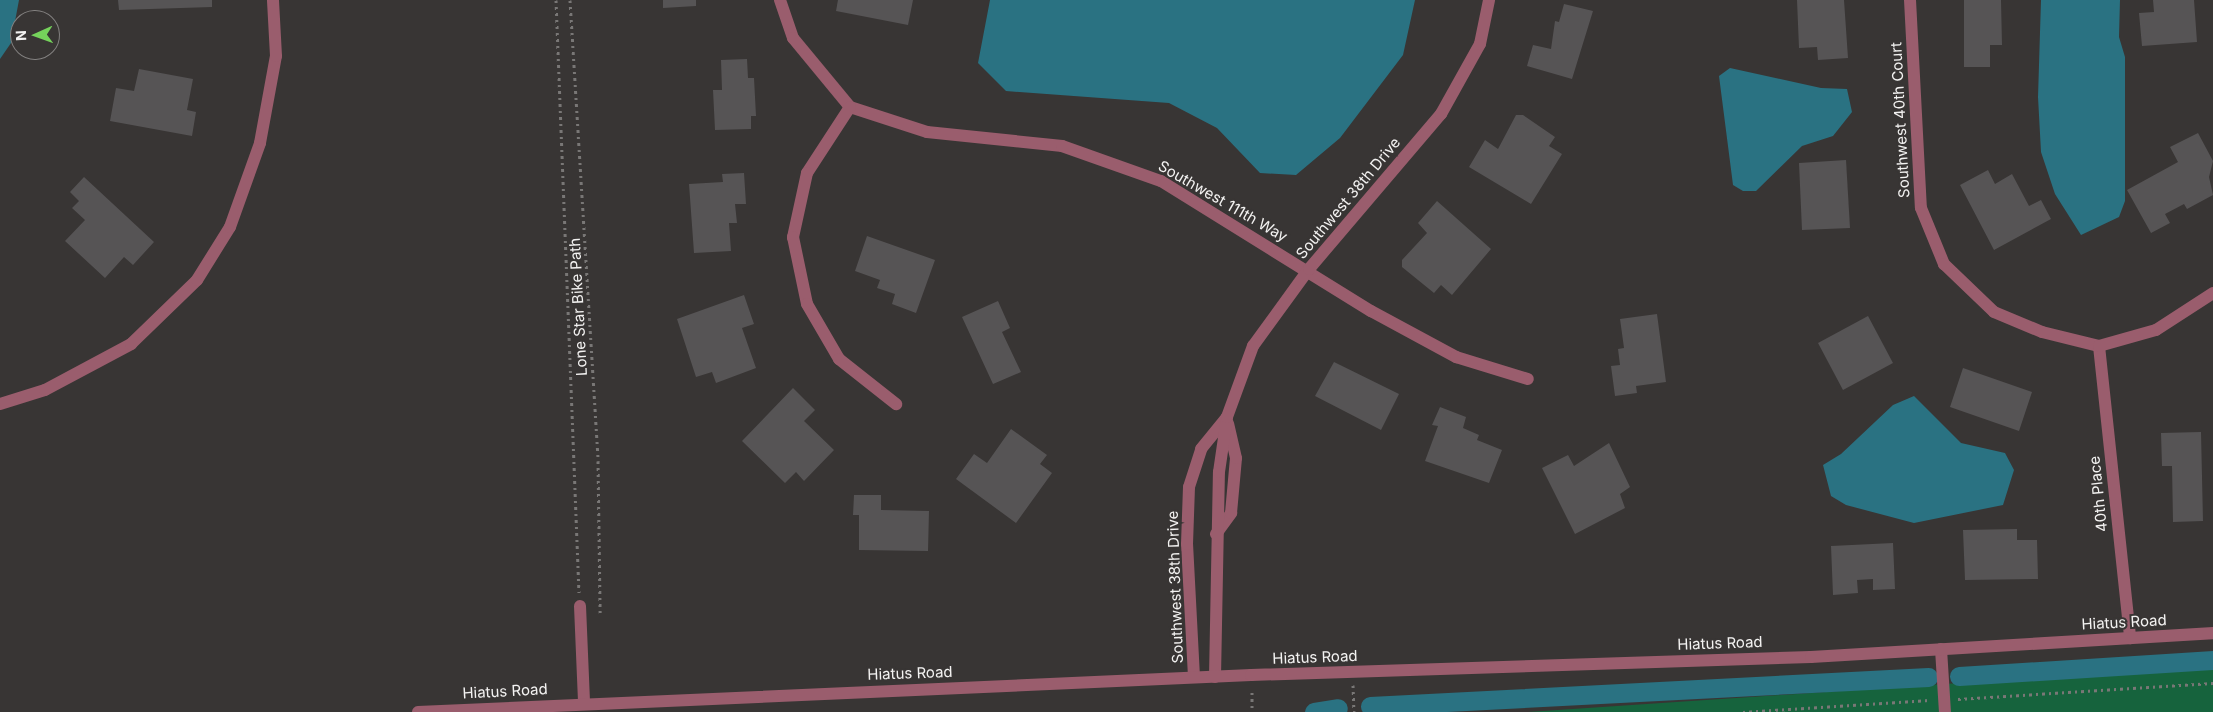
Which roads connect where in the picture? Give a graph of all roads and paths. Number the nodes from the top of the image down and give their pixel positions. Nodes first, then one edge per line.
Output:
1 (273, 0) edge
2 (556, 0) edge
3 (570, 0) edge
4 (780, 0) edge
5 (1489, 0) edge
6 (1910, 0) edge
7 (850, 106) junction
8 (1309, 269) junction
9 (2213, 293) edge
10 (2099, 346) junction
11 (1528, 379) dead end
12 (0, 404) edge
13 (896, 404) dead end
14 (1227, 417) junction
15 (580, 606) joint
16 (600, 613) dead end
17 (2213, 633) edge
18 (2130, 638) junction
19 (1940, 649) junction
20 (1352, 672) junction
21 (1194, 677) junction
22 (1215, 677) junction
23 (2213, 683) edge
24 (1252, 692) dead end
25 (584, 702) junction
26 (1944, 706) edge
27 (418, 712) edge
28 (1252, 712) edge
29 (1354, 712) edge
30 (1743, 712) edge

1 - 12 street
2 - 15 path
3 - 16 path, Lone Star Bike Path
4 - 7 street
5 - 8 street, Southwest 38th Drive
6 - 10 street, Southwest 40th Court
7 - 8 street, Southwest 111th Way
7 - 13 street
8 - 11 street, Southwest 111th Way
8 - 14 street, Southwest 38th Drive
9 - 10 street
10 - 18 street, 40th Place
14 - 21 street, Southwest 38th Drive
14 - 22 street, Southwest 38th Drive
15 - 25 street
17 - 18 street, Hiatus Road
18 - 19 street, Hiatus Road
19 - 20 street, Hiatus Road
19 - 26 street
20 - 22 street, Hiatus Road
20 - 29 path
21 - 22 street, Hiatus Road
21 - 25 street, Hiatus Road
23 - 26 path
24 - 28 path
25 - 27 street, Hiatus Road
26 - 30 path

